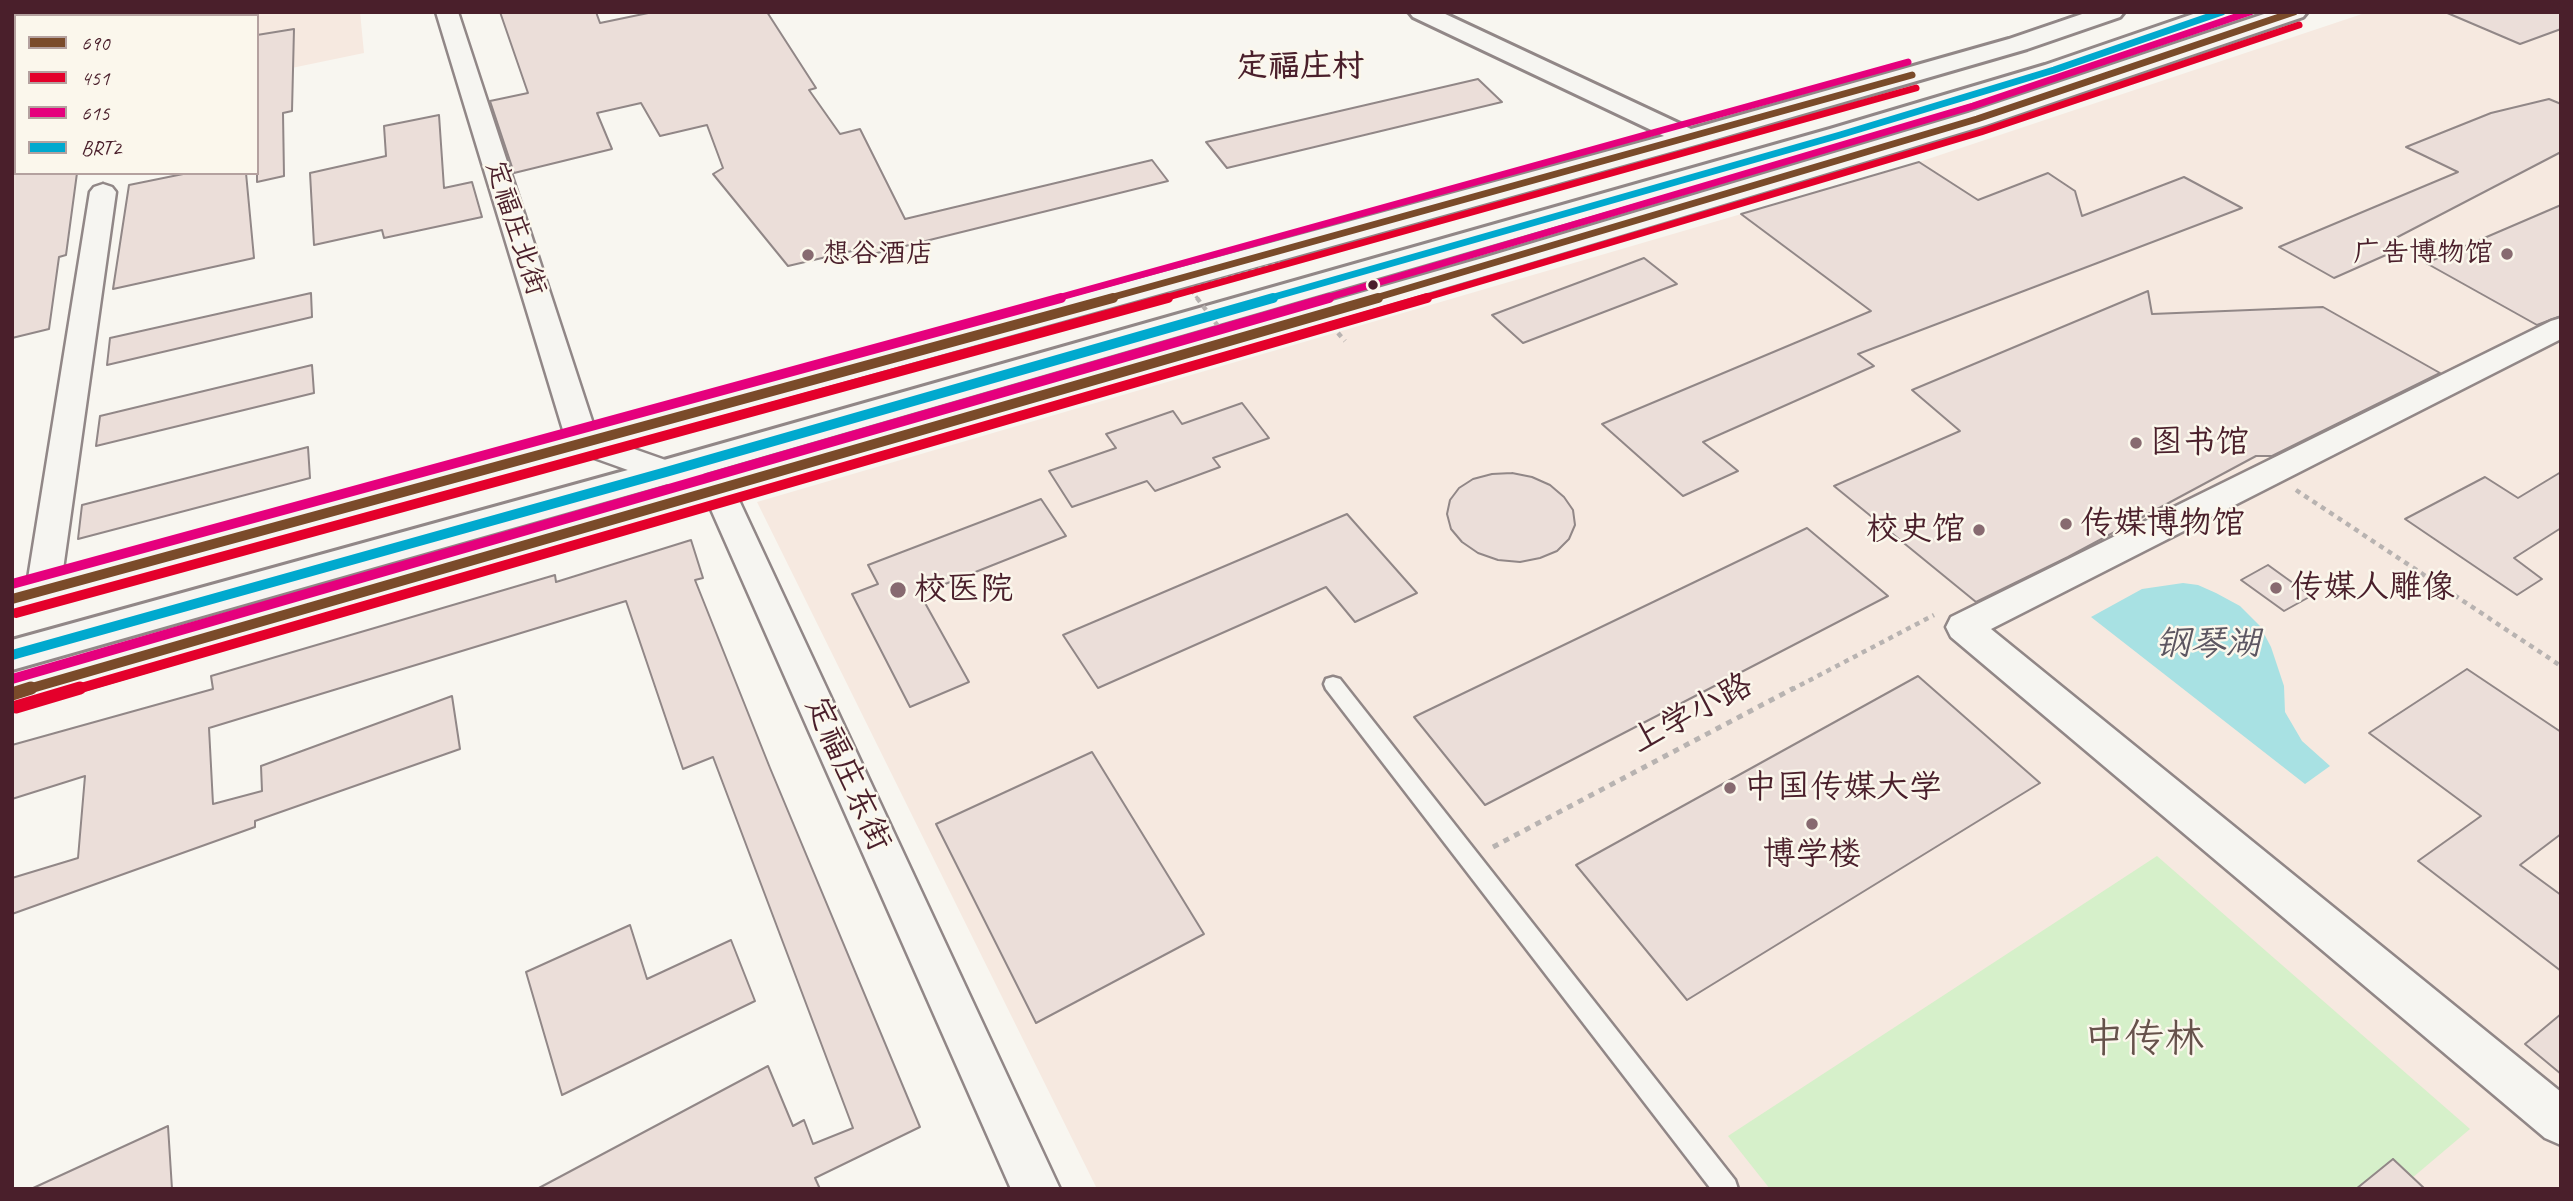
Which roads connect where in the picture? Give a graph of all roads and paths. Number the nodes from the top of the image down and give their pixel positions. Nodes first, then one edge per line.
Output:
1 (447, 12) edge
2 (1421, 12) edge
3 (2112, 12) edge
4 (2181, 12) edge
5 (2223, 12) edge
6 (2295, 12) edge
7 (1689, 138) junction
8 (103, 192) dead end
9 (1280, 263) dead end
10 (1312, 302) dead end
11 (2561, 327) edge
12 (583, 443) junction
13 (629, 459) junction
14 (666, 472) junction
15 (2268, 472) junction
16 (719, 491) junction
17 (43, 591) junction
18 (12, 599) edge
19 (1938, 613) dead end
20 (12, 632) edge
21 (12, 655) edge
22 (2561, 666) edge
23 (1333, 684) dead end
24 (12, 694) edge
25 (1469, 859) junction
26 (2561, 1122) edge
27 (1035, 1189) edge
28 (1726, 1189) edge

1 - 12 street, 定福庄北街
2 - 7 main road
3 - 7 main road
4 - 13 main road
5 - 14 main road
6 - 16 main road
7 - 12 main road
8 - 17 street
9 - 10 path, bridge
11 - 15 street
12 - 13 street
12 - 17 main road
13 - 14 street
13 - 20 main road
14 - 16 street
14 - 21 main road
15 - 22 path
15 - 26 street
16 - 24 main road
16 - 27 street, 定福庄东街
17 - 18 main road
19 - 25 path, 上学小路
23 - 25 lane
25 - 28 lane

